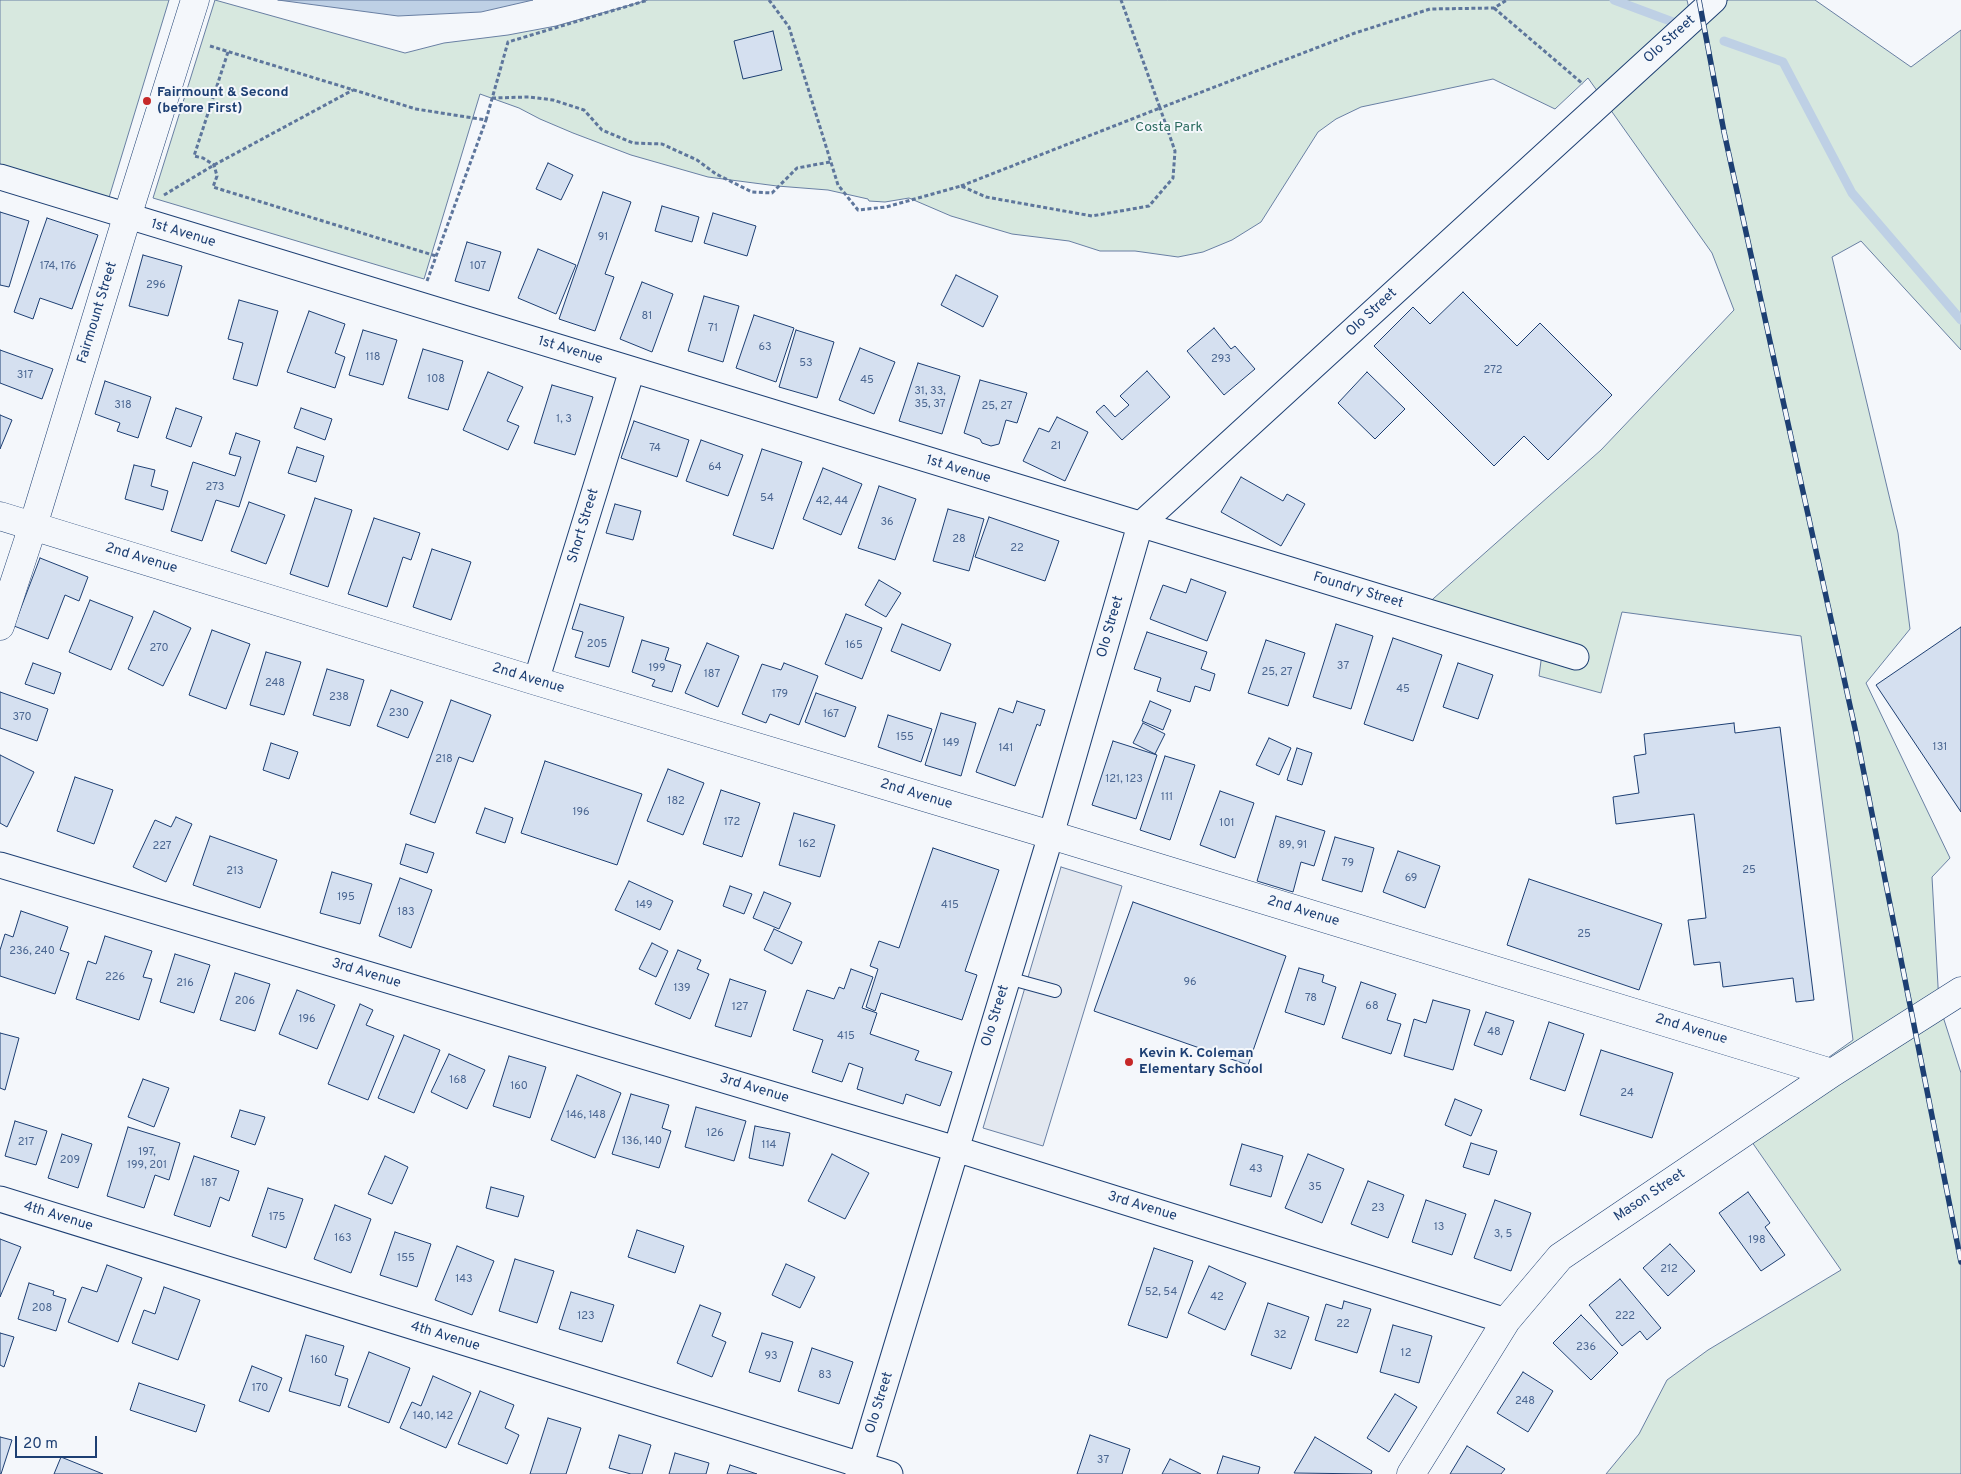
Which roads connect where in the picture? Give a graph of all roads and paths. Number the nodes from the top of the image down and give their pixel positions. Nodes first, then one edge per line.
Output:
1 (195, 0) edge
2 (648, 0) edge
3 (769, 0) edge
4 (1121, 0) edge
5 (1507, 0) edge
6 (1707, 7) edge
7 (1494, 8) junction
8 (183, 38) junction
9 (228, 52) junction
10 (354, 90) junction
11 (492, 98) junction
12 (1603, 101) junction
13 (1160, 108) junction
14 (486, 120) junction
15 (830, 162) junction
16 (214, 166) junction
17 (0, 177) edge
18 (961, 186) junction
19 (127, 217) junction
20 (436, 256) junction
21 (426, 283) dead end
22 (632, 370) junction
23 (0, 516) edge
24 (33, 526) junction
25 (1140, 526) junction
26 (0, 626) edge
27 (1576, 657) dead end
28 (536, 681) junction
29 (1050, 835) junction
30 (0, 865) edge
31 (1008, 978) junction
32 (1961, 991) edge
33 (1055, 992) dead end
34 (1832, 1073) junction
35 (956, 1149) junction
36 (0, 1199) edge
37 (1506, 1321) junction
38 (860, 1470) edge
39 (890, 1474) edge
40 (1411, 1474) edge

1 - 8 street, Fairmount Street
2 - 11 path
3 - 15 path
4 - 13 path
5 - 7 path
6 - 12 street, Olo Street
7 - 12 path
7 - 13 path
8 - 9 path
8 - 19 street, Fairmount Street
9 - 10 path
9 - 16 path
10 - 14 path
10 - 16 path
11 - 14 path
11 - 15 path
12 - 25 street, Olo Street
13 - 18 path
13 - 18 path
14 - 20 path
15 - 18 path
16 - 19 path
16 - 20 path
17 - 19 street, 1st Avenue
19 - 22 street, 1st Avenue
19 - 24 street, Fairmount Street
20 - 21 path
22 - 25 street, 1st Avenue
22 - 28 street, Short Street
23 - 24 street, 2nd Avenue
24 - 26 street, Fairmount Street
24 - 28 street, 2nd Avenue
25 - 27 street, Foundry Street
25 - 29 street, Olo Street
28 - 29 street, 2nd Avenue
29 - 31 street, Olo Street
29 - 34 street, 2nd Avenue
30 - 35 street, 3rd Avenue
31 - 33 lane
31 - 35 street, Olo Street
32 - 34 street, Mason Street
34 - 37 street, Mason Street
35 - 37 street, 3rd Avenue
35 - 38 street, Olo Street
36 - 38 street, 4th Avenue
37 - 40 street, Mason Street
38 - 39 street, 4th Avenue

